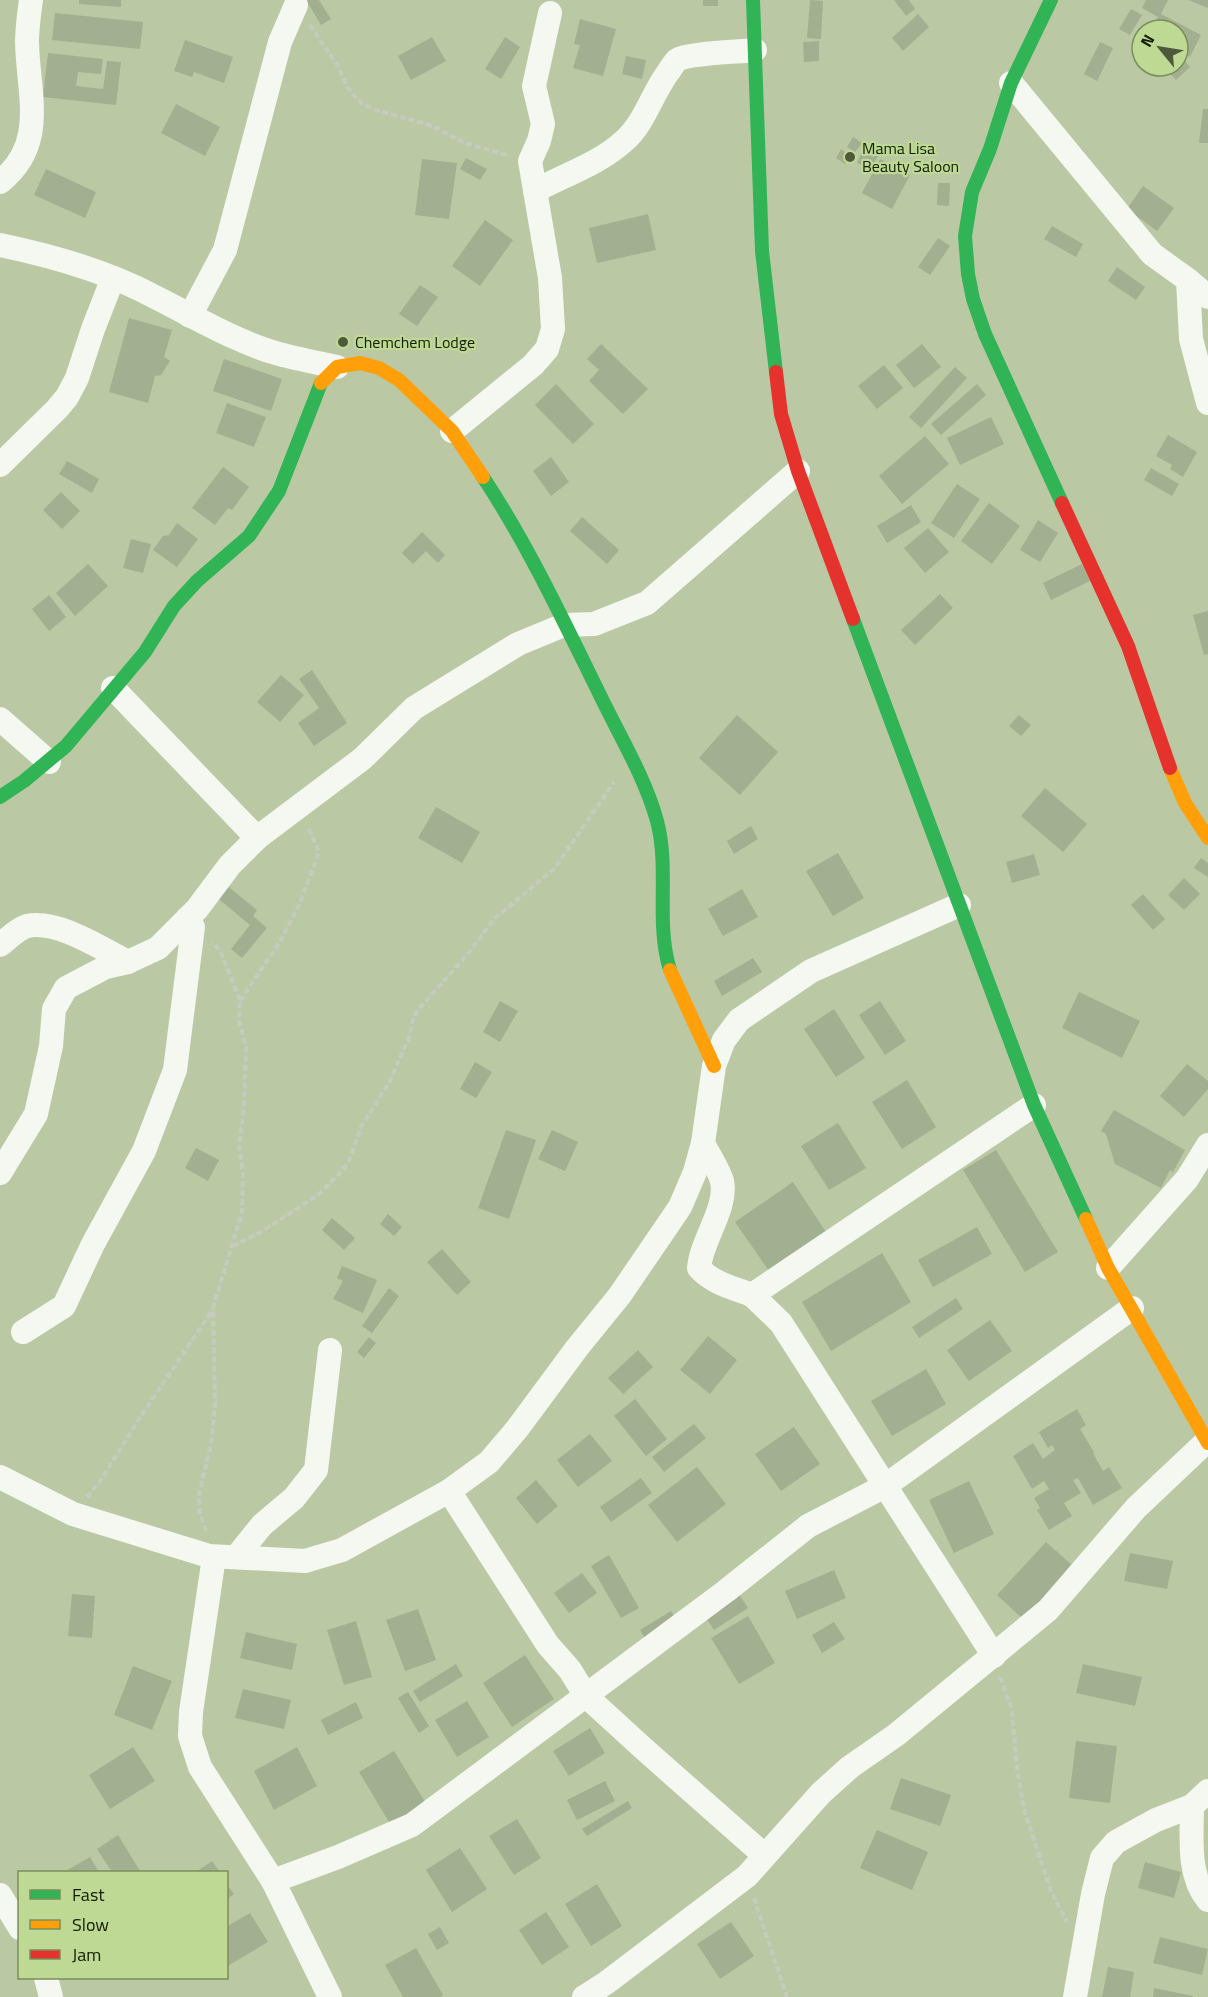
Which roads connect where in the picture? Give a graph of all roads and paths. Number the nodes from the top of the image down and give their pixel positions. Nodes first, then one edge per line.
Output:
1 (32, 0) edge
2 (753, 0) edge
3 (1051, 0) edge
4 (296, 5) joint
5 (550, 13) dead end
6 (755, 50) junction
7 (1011, 83) junction
8 (530, 161) junction
9 (0, 182) edge
10 (535, 191) junction
11 (0, 245) edge
12 (113, 278) junction
13 (1188, 279) junction
14 (1208, 297) edge
15 (190, 316) junction
16 (337, 367) junction
17 (1208, 403) edge
18 (452, 430) junction
19 (0, 465) edge
20 (798, 471) junction
21 (564, 625) junction
22 (113, 688) junction
23 (0, 718) edge
24 (631, 758) junction
25 (49, 762) junction
26 (0, 797) edge
27 (299, 807) junction
28 (257, 838) junction
29 (1208, 838) edge
30 (959, 904) junction
31 (191, 923) junction
32 (0, 945) edge
33 (128, 962) junction
34 (240, 1001) junction
35 (714, 1066) junction
36 (1034, 1105) junction
37 (703, 1143) junction
38 (1208, 1145) edge
39 (0, 1173) edge
40 (232, 1246) junction
41 (1108, 1268) junction
42 (752, 1295) junction
43 (213, 1308) junction
44 (1132, 1308) junction
45 (23, 1332) dead end
46 (330, 1350) dead end
47 (1207, 1442) edge
48 (0, 1477) edge
49 (885, 1486) junction
50 (449, 1491) junction
51 (73, 1514) junction
52 (220, 1556) junction
53 (993, 1656) junction
54 (586, 1696) junction
55 (1200, 1798) edge
56 (765, 1855) junction
57 (747, 1876) junction
58 (273, 1881) junction
59 (0, 1895) edge
60 (1208, 1900) edge
61 (18, 1925) edge
62 (1084, 1946) junction
63 (46, 1979) edge
64 (51, 1997) edge
65 (330, 1997) edge
66 (584, 1997) edge
67 (787, 1997) edge
68 (1075, 1997) edge

1 - 9 street
2 - 6 street
3 - 7 street
4 - 8 path
4 - 15 street
5 - 8 street
6 - 10 street
6 - 20 street
7 - 13 street
7 - 29 street
8 - 10 street
10 - 18 street
11 - 12 street
12 - 15 street
12 - 19 street
13 - 14 street
13 - 17 street
15 - 16 street
16 - 18 street
16 - 22 street
18 - 21 street
20 - 21 street
20 - 30 street
21 - 24 street
21 - 27 street
22 - 25 street
22 - 28 street
23 - 25 street
24 - 35 street
24 - 40 path
25 - 26 street
27 - 28 street
27 - 34 path
28 - 31 street
30 - 35 street
30 - 36 street
31 - 33 street
31 - 34 path
31 - 45 street
32 - 33 street
33 - 39 street
34 - 40 path
35 - 37 street
36 - 41 street
36 - 42 street
37 - 42 street
37 - 50 street
38 - 41 street
40 - 43 path
41 - 44 street
42 - 49 street
43 - 51 path
43 - 52 path
44 - 47 street
44 - 49 street
46 - 52 street
47 - 53 street
48 - 51 street
49 - 53 street
49 - 54 street
50 - 52 street
50 - 54 street
51 - 52 street
52 - 58 street
53 - 56 street
53 - 62 path
54 - 56 street
54 - 58 street
55 - 60 street
55 - 62 street
56 - 57 street
57 - 66 street
57 - 67 path
58 - 65 street
59 - 61 street
62 - 68 street
63 - 64 street

